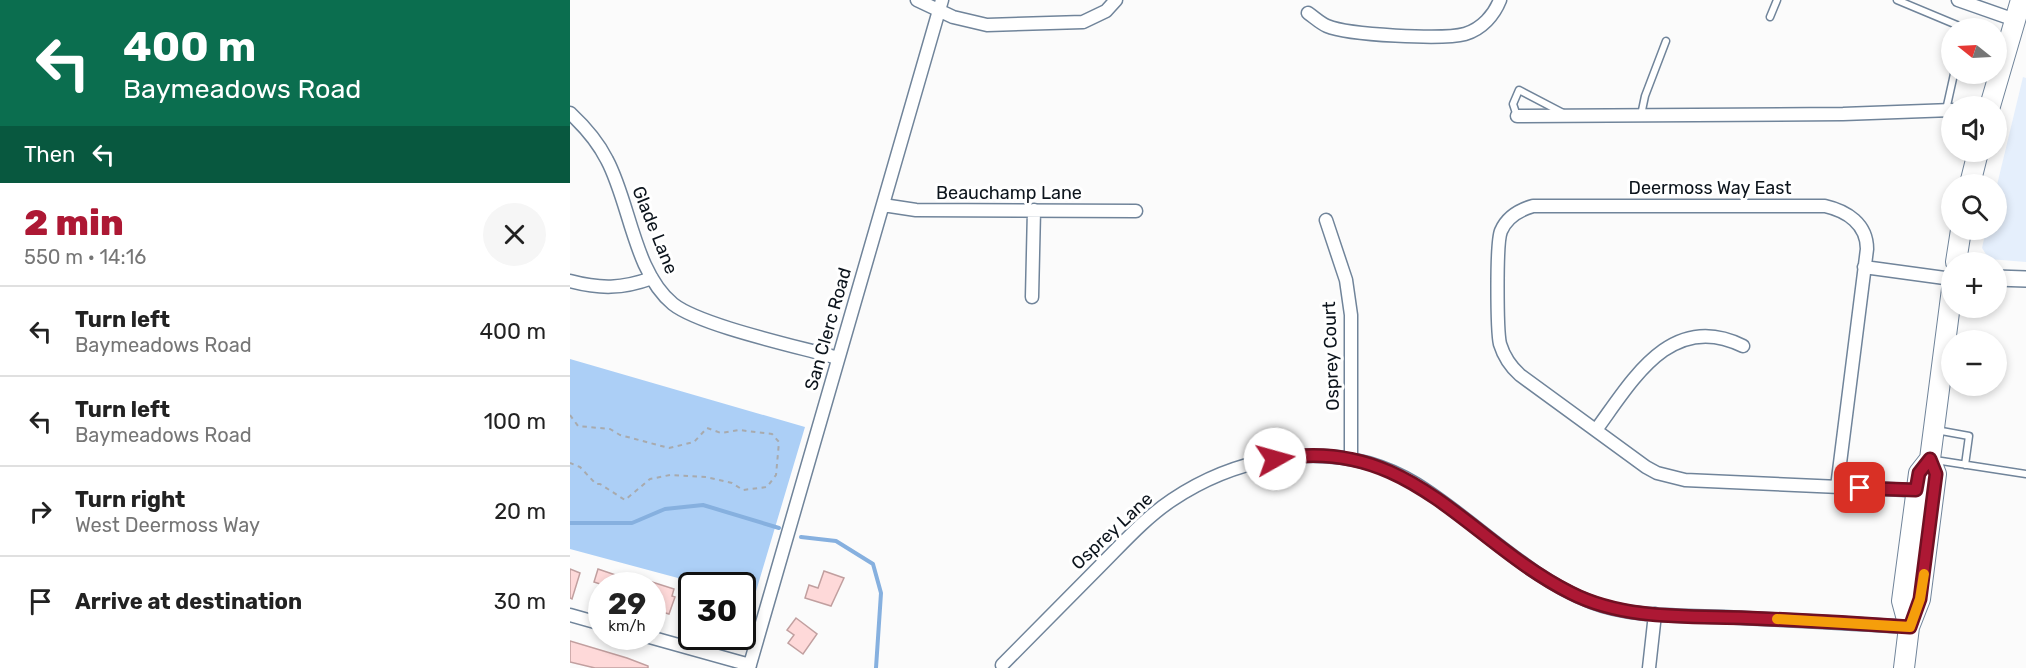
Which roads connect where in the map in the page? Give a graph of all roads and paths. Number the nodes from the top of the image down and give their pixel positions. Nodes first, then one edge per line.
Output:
1 (917, 0) edge
2 (1116, 0) edge
3 (1500, 0) edge
4 (1777, 0) edge
5 (1897, 0) edge
6 (1958, 0) edge
7 (2021, 0) edge
8 (940, 5) edge
9 (1308, 12) dead end
10 (1770, 18) dead end
11 (1941, 18) edge
12 (2015, 20) junction
13 (2007, 34) edge
14 (1666, 41) dead end
15 (1941, 110) edge
16 (570, 113) edge
17 (1517, 116) joint
18 (1568, 116) junction
19 (1641, 116) junction
20 (883, 206) junction
21 (1034, 210) junction
22 (1136, 211) dead end
23 (1326, 220) dead end
24 (1864, 267) junction
25 (652, 278) junction
26 (1941, 278) edge
27 (2007, 278) edge
28 (2026, 279) edge
29 (570, 280) edge
30 (1032, 297) dead end
31 (1948, 318) edge
32 (1743, 346) dead end
33 (838, 358) junction
34 (570, 415) edge
35 (1933, 429) junction
36 (1596, 430) junction
37 (1351, 458) junction
38 (1930, 459) junction
39 (570, 464) edge
40 (1965, 465) junction
41 (2026, 474) edge
42 (1837, 487) junction
43 (1916, 490) junction
44 (1655, 614) junction
45 (570, 615) edge
46 (588, 620) edge
47 (1910, 627) junction
48 (666, 642) edge
49 (1002, 665) dead end
50 (750, 666) edge
51 (1649, 668) edge
52 (1904, 668) edge

1 - 8 street
2 - 8 street
3 - 9 street
4 - 10 lane
5 - 11 lane
6 - 12 street
7 - 12 main road
8 - 20 street, San Clerc Road
12 - 13 main road
14 - 19 lane
15 - 19 street
16 - 25 street, Glade Lane
17 - 18 street
17 - 18 lane
18 - 19 street
20 - 21 street, Beauchamp Lane
20 - 33 street, San Clerc Road
21 - 22 street, Beauchamp Lane
21 - 30 street
23 - 37 street, Osprey Court
24 - 26 street
24 - 36 street, Deermoss Way East
24 - 42 street, Deermoss Way East
25 - 29 street
25 - 33 street, Glade Lane
27 - 28 street
31 - 35 main road
32 - 36 street
33 - 50 street, San Clerc Road
34 - 39 path
35 - 38 main road
35 - 40 lane
36 - 42 street
37 - 44 street, Osprey Lane
37 - 49 street, Osprey Lane
38 - 40 lane
38 - 43 main road
38 - 47 main road
40 - 41 lane
42 - 43 street
43 - 47 main road
44 - 47 street, Osprey Lane
44 - 51 street
45 - 46 street
47 - 52 main road
48 - 50 street

